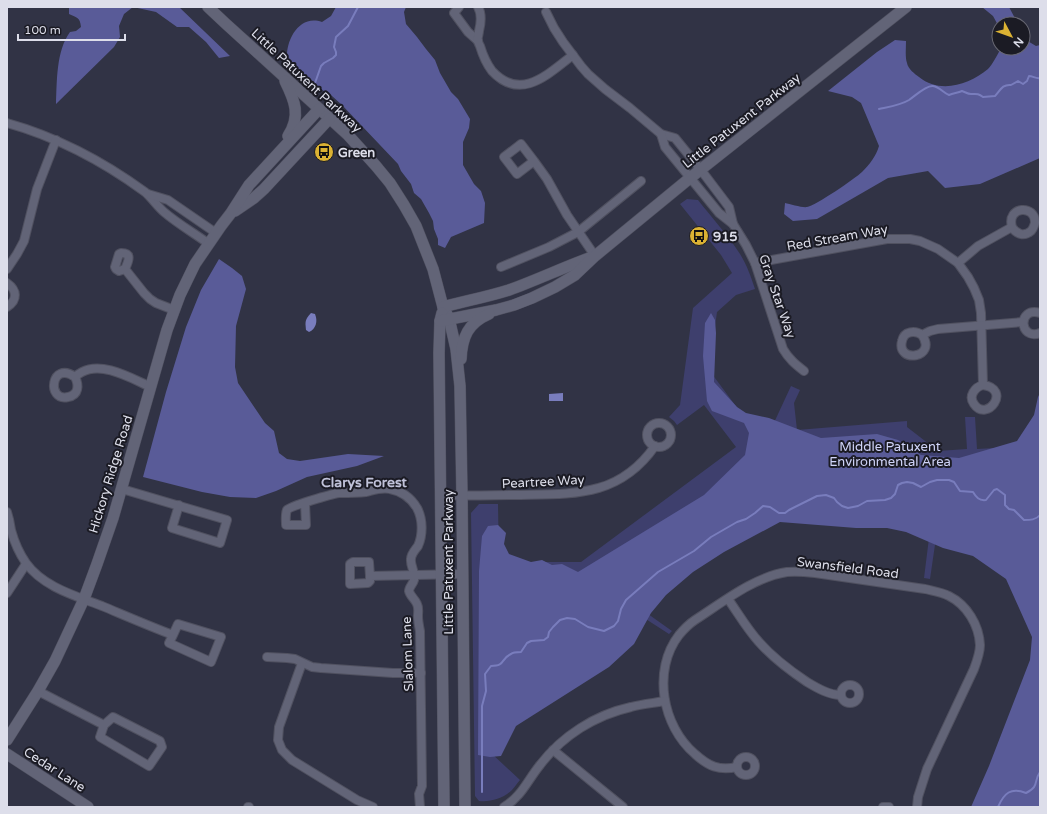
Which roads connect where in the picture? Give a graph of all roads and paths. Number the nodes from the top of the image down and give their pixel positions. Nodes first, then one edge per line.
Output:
1 (208, 7) edge
2 (459, 7) edge
3 (478, 7) edge
4 (906, 7) edge
5 (546, 12) dead end
6 (478, 40) junction
7 (573, 55) junction
8 (282, 76) junction
9 (319, 109) junction
10 (329, 118) junction
11 (7, 123) edge
12 (661, 134) junction
13 (56, 140) junction
14 (278, 153) junction
15 (534, 161) dead end
16 (701, 170) junction
17 (690, 178) junction
18 (641, 181) dead end
19 (147, 194) junction
20 (231, 213) junction
21 (733, 224) junction
22 (1012, 227) dead end
23 (578, 232) junction
24 (216, 233) junction
25 (209, 244) junction
26 (595, 256) junction
27 (755, 263) junction
28 (958, 263) junction
29 (501, 267) dead end
30 (7, 269) edge
31 (125, 269) dead end
32 (7, 283) edge
33 (7, 307) edge
34 (443, 307) junction
35 (174, 310) junction
36 (496, 310) junction
37 (1040, 313) edge
38 (444, 319) junction
39 (1023, 322) junction
40 (981, 325) junction
41 (1040, 333) edge
42 (922, 335) dead end
43 (804, 371) dead end
44 (75, 377) dead end
45 (983, 385) dead end
46 (460, 386) junction
47 (151, 387) junction
48 (655, 446) dead end
49 (122, 489) junction
50 (441, 495) junction
51 (462, 496) junction
52 (305, 503) dead end
53 (179, 505) junction
54 (7, 512) edge
55 (26, 564) junction
56 (462, 574) junction
57 (414, 575) junction
58 (442, 575) junction
59 (370, 576) dead end
60 (7, 593) edge
61 (84, 599) junction
62 (728, 599) junction
63 (173, 635) junction
64 (267, 657) dead end
65 (302, 663) junction
66 (421, 673) junction
67 (38, 690) junction
68 (841, 695) dead end
69 (665, 701) junction
70 (104, 725) junction
71 (7, 740) edge
72 (553, 750) junction
73 (7, 754) edge
74 (737, 768) dead end
75 (514, 804) edge
76 (88, 807) edge
77 (373, 807) edge
78 (420, 807) edge
79 (444, 807) edge
80 (465, 807) edge
81 (504, 807) edge
82 (623, 807) edge
83 (883, 807) edge
84 (890, 807) edge
85 (917, 807) edge

1 - 8 street, Little Patuxent Parkway
2 - 6 street
3 - 6 street
4 - 16 street, Little Patuxent Parkway
5 - 7 street
6 - 7 street
7 - 12 street
8 - 9 street, Little Patuxent Parkway
8 - 14 street
9 - 10 street, Little Patuxent Parkway
9 - 14 street, Hickory Ridge Road
10 - 20 street, Hickory Ridge Road
10 - 34 street, Little Patuxent Parkway
11 - 13 street
12 - 16 street, Gray Star Way
12 - 17 street, Gray Star Way
13 - 19 street
13 - 30 street
14 - 20 street, Hickory Ridge Road
15 - 23 street
16 - 17 street, Little Patuxent Parkway
16 - 21 street, Gray Star Way
17 - 21 street, Gray Star Way
17 - 26 street, Little Patuxent Parkway
18 - 23 street
19 - 24 street
19 - 25 street
20 - 24 street, Hickory Ridge Road
21 - 27 street, Gray Star Way
22 - 28 street
23 - 26 street
23 - 29 street
24 - 25 street, Hickory Ridge Road
25 - 35 street, Hickory Ridge Road
26 - 34 street, Little Patuxent Parkway
26 - 36 street, Little Patuxent Parkway
27 - 28 street, Red Stream Way
27 - 43 street, Gray Star Way
28 - 40 street, Red Stream Way
31 - 35 street
32 - 33 street
34 - 38 street, Little Patuxent Parkway
35 - 47 street, Hickory Ridge Road
36 - 38 street, Little Patuxent Parkway
36 - 46 street
37 - 39 street
38 - 46 street, Little Patuxent Parkway
38 - 50 street, Little Patuxent Parkway
39 - 40 street
39 - 41 street
40 - 42 street
40 - 45 street, Red Stream Way
44 - 47 street
46 - 51 street, Little Patuxent Parkway
47 - 49 street, Hickory Ridge Road
48 - 51 street, Peartree Way
49 - 53 street
49 - 61 street, Hickory Ridge Road
50 - 51 street, Peartree Way
50 - 58 street, Little Patuxent Parkway
51 - 56 street, Little Patuxent Parkway
52 - 57 street, Slalom Lane
53 - 53 street
54 - 55 street
55 - 60 street
55 - 61 street
56 - 58 street
56 - 80 street, Little Patuxent Parkway
57 - 58 street
57 - 59 street
57 - 66 street, Slalom Lane
58 - 79 street, Little Patuxent Parkway
61 - 63 street
61 - 67 street, Hickory Ridge Road
62 - 68 street
62 - 69 street, Swansfield Road
62 - 85 street, Swansfield Road
63 - 63 street
64 - 65 street
65 - 66 street
65 - 77 street
66 - 78 street, Slalom Lane
67 - 70 street
67 - 71 street, Hickory Ridge Road
69 - 72 street
69 - 74 street, Swansfield Road
70 - 70 street
72 - 75 street
72 - 82 street
73 - 76 street, Cedar Lane
75 - 81 street
83 - 84 street

